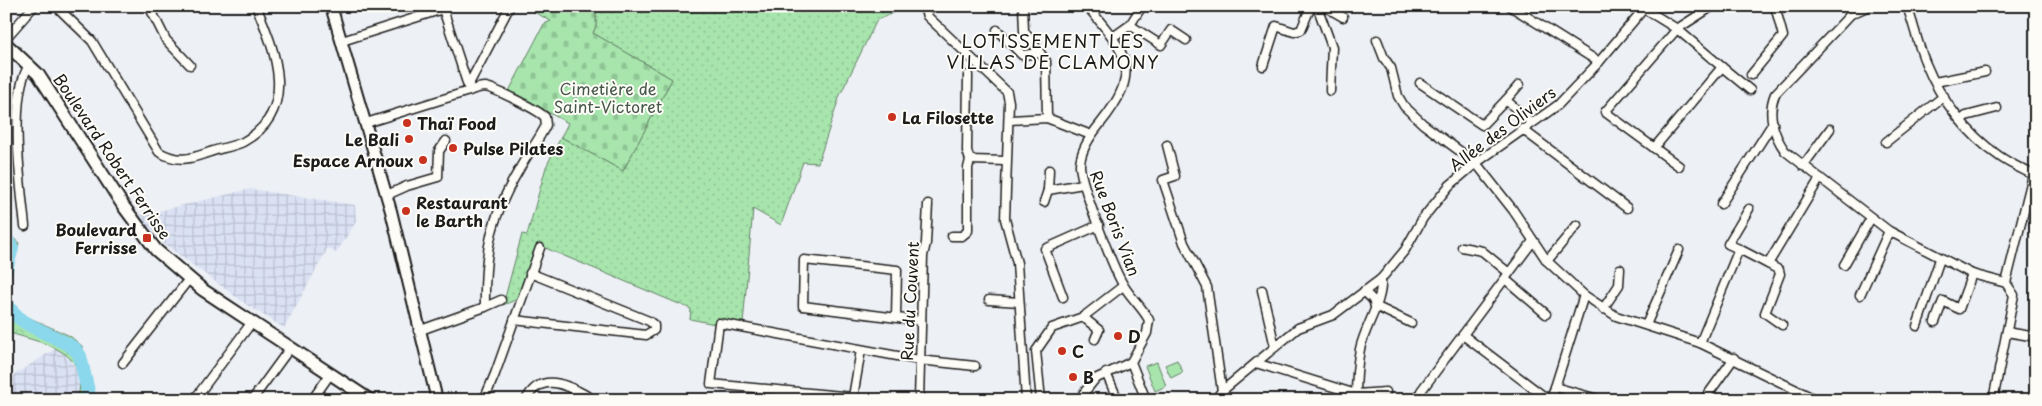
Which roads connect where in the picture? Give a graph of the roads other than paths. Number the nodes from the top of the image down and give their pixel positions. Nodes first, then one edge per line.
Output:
1 (34, 6) edge
2 (56, 6) edge
3 (149, 6) edge
4 (256, 6) edge
5 (331, 6) edge
6 (510, 6) edge
7 (923, 6) edge
8 (1024, 6) edge
9 (1087, 6) edge
10 (1142, 6) edge
11 (1311, 6) edge
12 (1317, 6) edge
13 (1324, 6) edge
14 (1510, 6) edge
15 (1713, 6) edge
16 (1775, 6) edge
17 (1869, 6) edge
18 (1908, 6) edge
19 (1644, 7) edge
20 (442, 8) edge
21 (1343, 17) dead end
22 (1130, 25) junction
23 (997, 30) dead end
24 (1677, 30) junction
25 (1114, 36) junction
26 (6, 38) edge
27 (1186, 40) dead end
28 (1377, 40) dead end
29 (342, 41) junction
30 (6, 44) edge
31 (1040, 53) junction
32 (1599, 62) junction
33 (30, 64) junction
34 (190, 65) dead end
35 (1263, 66) dead end
36 (1722, 67) junction
37 (1985, 72) dead end
38 (968, 75) dead end
39 (1751, 75) dead end
40 (1935, 82) junction
41 (1420, 83) dead end
42 (1519, 86) dead end
43 (468, 89) junction
44 (1750, 90) dead end
45 (1330, 91) dead end
46 (1944, 96) junction
47 (1506, 100) junction
48 (1997, 108) dead end
49 (1047, 118) junction
50 (1009, 120) junction
51 (1961, 120) junction
52 (366, 123) junction
53 (1773, 123) junction
54 (1526, 126) junction
55 (1830, 129) dead end
56 (1091, 135) junction
57 (446, 141) dead end
58 (1886, 142) dead end
59 (1167, 145) dead end
60 (1654, 148) junction
61 (970, 160) junction
62 (1006, 161) junction
63 (1476, 163) junction
64 (1679, 166) dead end
65 (1804, 166) junction
66 (1048, 170) dead end
67 (2035, 176) edge
68 (1820, 178) junction
69 (1083, 184) junction
70 (1048, 190) junction
71 (386, 195) junction
72 (1044, 202) dead end
73 (928, 204) dead end
74 (1721, 204) dead end
75 (1629, 207) dead end
76 (1749, 209) dead end
77 (1871, 218) junction
78 (1098, 225) junction
79 (1577, 225) dead end
80 (26, 226) dead end
81 (1889, 231) junction
82 (952, 236) dead end
83 (1533, 241) junction
84 (1462, 247) dead end
85 (540, 248) dead end
86 (1739, 249) junction
87 (1679, 250) dead end
88 (1940, 259) junction
89 (1547, 261) junction
90 (1768, 264) junction
91 (1844, 265) dead end
92 (1620, 269) dead end
93 (530, 273) junction
94 (1972, 274) junction
95 (1507, 276) junction
96 (189, 278) junction
97 (1381, 278) junction
98 (2006, 283) junction
99 (1123, 286) junction
100 (1262, 290) dead end
101 (1364, 291) junction
102 (1584, 295) junction
103 (1860, 295) dead end
104 (1063, 297) dead end
105 (501, 300) dead end
106 (989, 300) dead end
107 (1019, 302) junction
108 (1375, 306) junction
109 (485, 307) junction
110 (1603, 309) junction
111 (1546, 314) dead end
112 (1083, 317) junction
113 (896, 318) junction
114 (514, 320) junction
115 (921, 321) junction
116 (252, 322) junction
117 (1935, 322) dead end
118 (1411, 323) dead end
119 (1782, 325) dead end
120 (1646, 326) junction
121 (1917, 326) dead end
122 (418, 331) junction
123 (2007, 332) junction
124 (1463, 336) junction
125 (2036, 337) edge
126 (1095, 339) dead end
127 (1700, 343) junction
128 (1275, 347) junction
129 (290, 348) junction
130 (861, 350) junction
131 (1734, 358) junction
132 (920, 360) junction
133 (1131, 362) junction
134 (123, 363) dead end
135 (1256, 363) junction
136 (975, 366) dead end
137 (332, 373) junction
138 (1106, 373) junction
139 (1555, 387) junction
140 (1222, 391) junction
141 (1802, 391) junction
142 (1386, 392) dead end
143 (1083, 394) dead end
144 (1356, 397) edge
145 (1541, 398) edge
146 (1551, 399) edge
147 (194, 400) edge
148 (252, 400) edge
149 (312, 400) edge
150 (370, 400) edge
151 (436, 400) edge
152 (484, 400) edge
153 (526, 400) edge
154 (595, 400) edge
155 (919, 400) edge
156 (1026, 400) edge
157 (1041, 400) edge
158 (1118, 400) edge
159 (1146, 400) edge
160 (1202, 400) edge
161 (1214, 400) edge
162 (1422, 400) edge
163 (1601, 400) edge
164 (1704, 400) edge
165 (1799, 400) edge
166 (1817, 400) edge
167 (1994, 400) edge

1 - 26 street
2 - 4 street
3 - 34 street
5 - 29 street
6 - 43 street
7 - 50 street
8 - 31 street
9 - 25 street, Rue Boris Vian
10 - 22 street
11 - 35 street
12 - 45 street
13 - 21 street
14 - 32 street
15 - 24 street
16 - 39 street
17 - 53 street
18 - 40 street
19 - 24 street
19 - 32 street, Allée des Oliviers
20 - 29 street
20 - 43 street
22 - 25 street
22 - 27 street
23 - 31 street
24 - 36 street
24 - 60 street
25 - 56 street, Rue Boris Vian
28 - 63 street
29 - 52 street
30 - 33 main road, Boulevard Robert Ferrisse
31 - 49 street
32 - 54 street, Allée des Oliviers
33 - 80 street
33 - 96 main road, Boulevard Robert Ferrisse
36 - 44 street
36 - 60 street
37 - 40 street
38 - 61 street
40 - 46 street
41 - 47 street
42 - 47 street
43 - 52 street
43 - 109 street
46 - 51 street
46 - 58 street
47 - 54 street
48 - 51 street
49 - 50 street
49 - 56 street
50 - 62 street
51 - 67 street
52 - 71 street
53 - 65 street
53 - 74 street
54 - 63 street, Allée des Oliviers
54 - 75 street
55 - 65 street
56 - 69 street, Rue Boris Vian
57 - 71 street
59 - 140 street
60 - 64 street
61 - 62 street
61 - 82 street
62 - 107 street
63 - 83 street
63 - 97 street, Allée des Oliviers
65 - 68 street
66 - 70 street
67 - 98 street
68 - 77 street
68 - 90 street
69 - 70 street
69 - 78 street, Rue Boris Vian
70 - 72 street
71 - 122 street
73 - 115 street, Rue du Couvent
76 - 86 street
77 - 81 street
77 - 91 street
78 - 99 street, Rue Boris Vian
78 - 104 street
79 - 89 street
81 - 88 street
81 - 103 street
83 - 89 street
83 - 95 street
84 - 95 street
85 - 93 street
86 - 90 street
86 - 127 street
87 - 120 street
88 - 94 street
88 - 121 street
89 - 102 street
90 - 119 street
92 - 110 street
93 - 114 street
93 - 114 street
94 - 98 street
94 - 117 street
95 - 111 street
95 - 124 street
96 - 116 main road, Boulevard Robert Ferrisse
96 - 134 street
97 - 101 street, Allée des Oliviers
97 - 108 street
98 - 123 street
99 - 112 street
99 - 133 street, Rue Boris Vian
100 - 128 street
101 - 108 street
101 - 128 street, Allée des Oliviers
102 - 110 street
102 - 139 street
105 - 109 street
106 - 107 street
107 - 156 street
108 - 118 street
108 - 144 street
109 - 122 street
110 - 120 street
112 - 126 street
112 - 157 street
113 - 113 street
113 - 115 street
114 - 152 street
115 - 132 street, Rue du Couvent
116 - 129 main road, Boulevard Robert Ferrisse
116 - 147 street
120 - 127 street
122 - 151 street
123 - 125 street
123 - 167 street
124 - 145 street
124 - 162 street
127 - 131 street
128 - 135 street, Allée des Oliviers
129 - 137 main road, Boulevard Robert Ferrisse
129 - 148 street
130 - 130 street
130 - 132 street
131 - 141 street
131 - 164 street
132 - 136 street
132 - 155 street, Rue du Couvent
133 - 138 street
133 - 159 street
135 - 140 street, Allée des Oliviers
135 - 144 street
137 - 149 street
137 - 150 main road, Boulevard Robert Ferrisse
138 - 143 street
138 - 158 street
139 - 146 street
139 - 163 street
140 - 161 street, Allée des Oliviers
141 - 165 street
141 - 166 street
142 - 144 street
145 - 146 street
153 - 154 street
160 - 161 street

